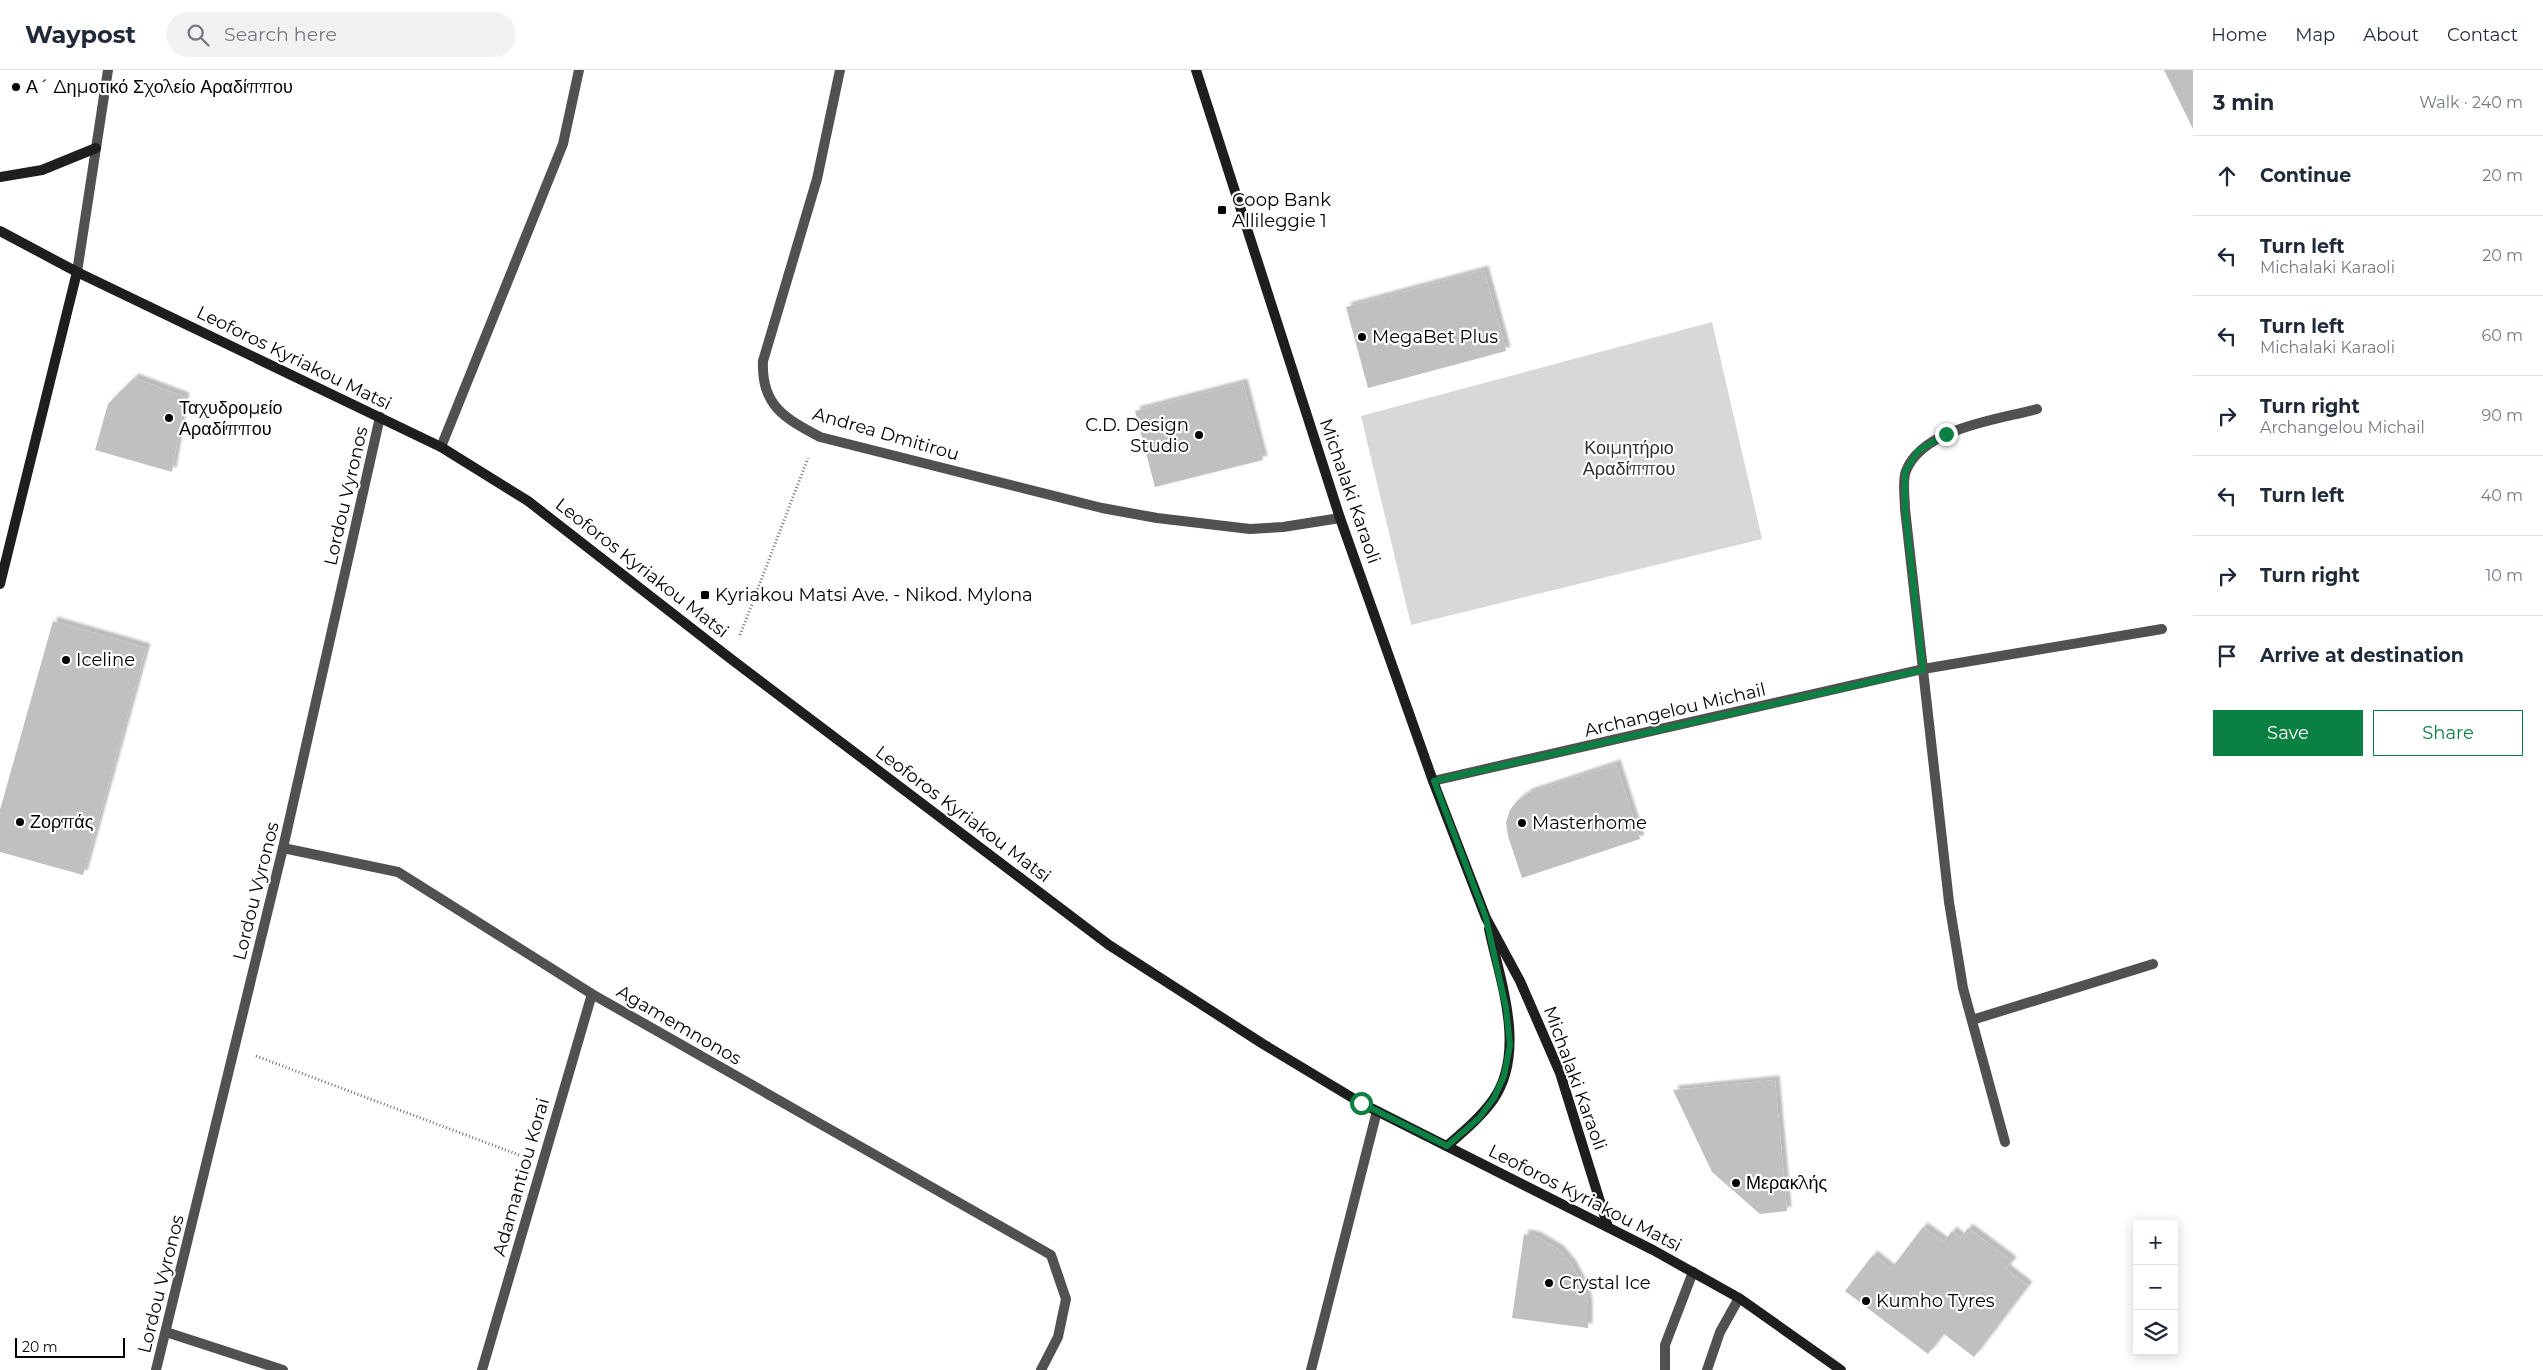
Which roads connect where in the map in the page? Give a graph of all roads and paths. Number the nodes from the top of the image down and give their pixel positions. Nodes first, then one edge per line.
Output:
1 (108, 70) edge
2 (579, 70) edge
3 (840, 70) edge
4 (1196, 70) edge
5 (96, 148) junction
6 (0, 177) edge
7 (0, 231) edge
8 (77, 272) junction
9 (2037, 409) dead end
10 (380, 417) junction
11 (817, 435) junction
12 (441, 446) junction
13 (1340, 518) junction
14 (0, 584) edge
15 (2162, 629) dead end
16 (731, 658) junction
17 (1923, 670) junction
18 (1434, 781) junction
19 (283, 848) junction
20 (1486, 918) junction
21 (2153, 964) dead end
22 (592, 994) junction
23 (1972, 1020) junction
24 (235, 1047) junction
25 (1377, 1111) junction
26 (2005, 1142) dead end
27 (1447, 1146) junction
28 (542, 1164) junction
29 (1608, 1227) junction
30 (1693, 1272) junction
31 (1739, 1298) junction
32 (166, 1332) junction
33 (156, 1370) edge
34 (283, 1370) edge
35 (482, 1370) edge
36 (1041, 1370) edge
37 (1311, 1370) edge
38 (1665, 1370) edge
39 (1707, 1370) edge
40 (1841, 1370) edge

1 - 5 street
2 - 12 street
3 - 11 street, Andrea Dmitirou
4 - 13 main road, Michalaki Karaoli
5 - 6 main road
5 - 8 street
7 - 8 main road, Leoforos Kyriakou Matsi
8 - 10 main road, Leoforos Kyriakou Matsi
8 - 14 main road
9 - 17 street
10 - 12 main road, Leoforos Kyriakou Matsi
10 - 19 street, Lordou Vyronos
11 - 13 street, Andrea Dmitirou
11 - 16 path
12 - 16 main road, Leoforos Kyriakou Matsi
13 - 18 main road, Michalaki Karaoli
15 - 17 street, Archangelou Michail
16 - 25 main road, Leoforos Kyriakou Matsi
17 - 18 street, Archangelou Michail
17 - 23 street
18 - 20 main road, Michalaki Karaoli
19 - 22 street, Agamemnonos
19 - 24 street, Lordou Vyronos
20 - 27 main road, Michalaki Karaoli
20 - 29 main road, Michalaki Karaoli
21 - 23 street
22 - 28 street, Adamantiou Korai
22 - 36 street, Agamemnonos
23 - 26 street
24 - 28 path
24 - 32 street, Lordou Vyronos
25 - 27 main road, Leoforos Kyriakou Matsi
25 - 37 street
27 - 29 main road, Leoforos Kyriakou Matsi
28 - 35 street, Adamantiou Korai
29 - 30 main road, Leoforos Kyriakou Matsi
30 - 31 main road, Leoforos Kyriakou Matsi
30 - 38 street
31 - 39 street
31 - 40 main road, Leoforos Kyriakou Matsi
32 - 33 street, Lordou Vyronos
32 - 34 street

